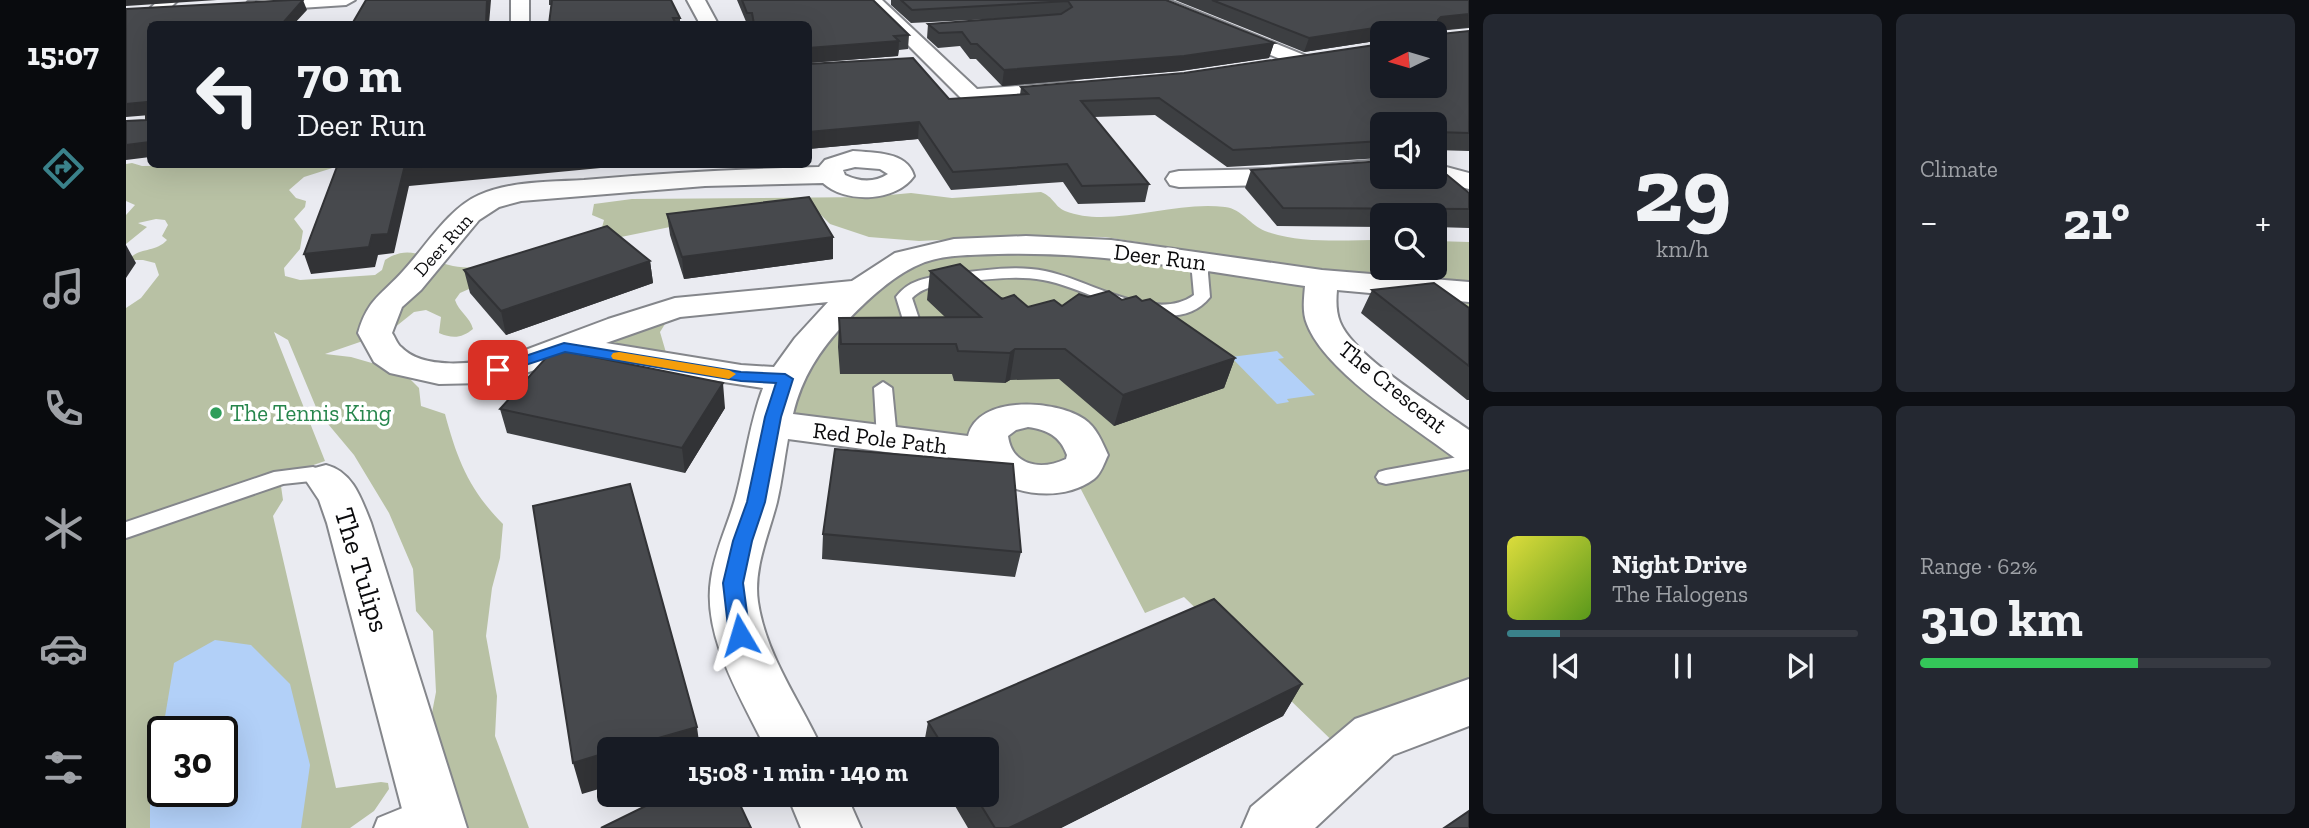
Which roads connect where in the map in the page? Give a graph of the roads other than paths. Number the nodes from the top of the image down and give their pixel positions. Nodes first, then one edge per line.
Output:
1 (520, 0) edge
2 (696, 0) edge
3 (872, 0) edge
4 (1153, 0) edge
5 (344, 4) edge
6 (163, 6) edge
7 (237, 6) edge
8 (186, 10) edge
9 (126, 13) edge
10 (147, 21) edge
11 (147, 21) edge
12 (520, 21) edge
13 (707, 21) edge
14 (932, 30) edge
15 (905, 32) junction
16 (126, 41) edge
17 (1325, 58) edge
18 (1302, 61) junction
19 (1260, 68) edge
20 (1090, 88) edge
21 (1370, 169) edge
22 (830, 175) dead end
23 (1447, 175) edge
24 (1179, 178) dead end
25 (1469, 181) edge
26 (1199, 261) junction
27 (1321, 279) junction
28 (860, 290) junction
29 (1469, 292) edge
30 (675, 308) junction
31 (884, 335) edge
32 (564, 347) junction
33 (675, 365) junction
34 (785, 379) junction
35 (883, 387) dead end
36 (771, 424) junction
37 (887, 439) junction
38 (1469, 449) edge
39 (990, 452) dead end
40 (1469, 462) edge
41 (1387, 477) dead end
42 (326, 480) joint
43 (126, 530) edge
44 (1469, 702) edge
45 (788, 737) edge
46 (822, 807) edge
47 (419, 822) edge
48 (831, 828) edge
49 (1272, 828) edge

1 - 12 street
2 - 13 street
3 - 15 street
4 - 18 street
5 - 7 street
6 - 8 street
6 - 9 street
6 - 10 street
11 - 16 street
14 - 15 street
15 - 20 street
17 - 18 street
18 - 19 street
21 - 24 street
22 - 32 street, Deer Run
23 - 25 street
26 - 27 street, Deer Run
26 - 28 street, Deer Run
26 - 31 lane
27 - 29 street, Deer Run
27 - 38 street, The Crescent
28 - 30 street, Deer Run
28 - 34 street, Deer Run
30 - 32 street, Deer Run
30 - 33 street
32 - 33 street
33 - 34 street
34 - 36 street
35 - 37 lane
36 - 37 street, Red Pole Path
36 - 45 street
37 - 39 street, Red Pole Path
40 - 41 lane
42 - 43 lane, The Tulips
42 - 47 street, The Tulips
44 - 49 street
46 - 48 street

